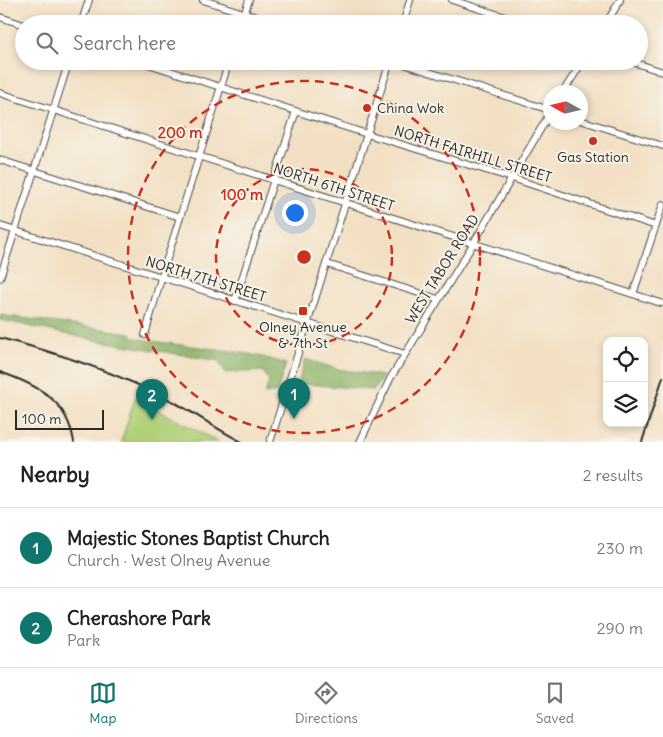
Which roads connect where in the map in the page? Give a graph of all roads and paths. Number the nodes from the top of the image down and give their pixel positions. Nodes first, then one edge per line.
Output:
1 (89, 0) edge
2 (203, 0) edge
3 (249, 0) edge
4 (410, 0) edge
5 (452, 0) edge
6 (620, 0) edge
7 (245, 13) junction
8 (85, 15) edge
9 (251, 15) edge
10 (406, 15) edge
11 (499, 15) edge
12 (611, 15) edge
13 (0, 17) edge
14 (15, 21) edge
15 (648, 67) edge
16 (66, 70) edge
17 (167, 70) edge
18 (226, 70) edge
19 (389, 70) edge
20 (420, 70) edge
21 (577, 70) edge
22 (663, 72) edge
23 (568, 85) edge
24 (221, 87) junction
25 (0, 93) edge
26 (54, 109) junction
27 (543, 110) edge
28 (296, 111) junction
29 (588, 123) edge
30 (543, 124) edge
31 (368, 134) junction
32 (663, 146) edge
33 (199, 156) junction
34 (0, 160) edge
35 (35, 171) junction
36 (512, 178) junction
37 (274, 180) junction
38 (346, 204) junction
39 (663, 204) edge
40 (180, 217) junction
41 (0, 226) edge
42 (656, 226) junction
43 (16, 232) junction
44 (473, 244) junction
45 (326, 264) junction
46 (0, 278) edge
47 (161, 278) junction
48 (633, 294) junction
49 (438, 299) junction
50 (235, 300) junction
51 (662, 303) dead end
52 (308, 324) junction
53 (145, 335) dead end
54 (405, 354) junction
55 (270, 442) edge
56 (360, 442) edge

1 - 8 street
2 - 7 street
3 - 7 street
4 - 10 street
5 - 11 street
6 - 12 street
7 - 9 street
13 - 14 street
15 - 22 street
16 - 26 street
17 - 24 street, NORTH FAIRHILL STREET
18 - 24 street
19 - 31 street
20 - 27 street
21 - 23 street
24 - 28 street, NORTH FAIRHILL STREET
24 - 33 street
25 - 26 street, NORTH 6TH STREET
26 - 33 street, NORTH 6TH STREET
26 - 35 street
28 - 31 street, NORTH FAIRHILL STREET
28 - 37 street
29 - 32 street
30 - 36 street, WEST TABOR ROAD
31 - 36 street, NORTH FAIRHILL STREET
31 - 38 street
33 - 37 street, NORTH 6TH STREET
33 - 40 street
34 - 35 street
35 - 40 street
35 - 43 street
36 - 42 street, NORTH FAIRHILL STREET
36 - 44 street, WEST TABOR ROAD
37 - 38 street, NORTH 6TH STREET
37 - 50 street
38 - 44 street, NORTH 6TH STREET
38 - 45 street
39 - 42 street
40 - 47 street
41 - 43 street, NORTH 7TH STREET
42 - 48 street
43 - 46 street
43 - 47 street, NORTH 7TH STREET
44 - 48 street, NORTH 6TH STREET
44 - 49 street, WEST TABOR ROAD
45 - 49 street
45 - 52 street
47 - 50 street, NORTH 7TH STREET
47 - 53 street
48 - 51 street, NORTH 6TH STREET
49 - 54 street, WEST TABOR ROAD
50 - 52 street, NORTH 7TH STREET
52 - 54 street, NORTH 7TH STREET
52 - 55 street
54 - 56 street, WEST TABOR ROAD

